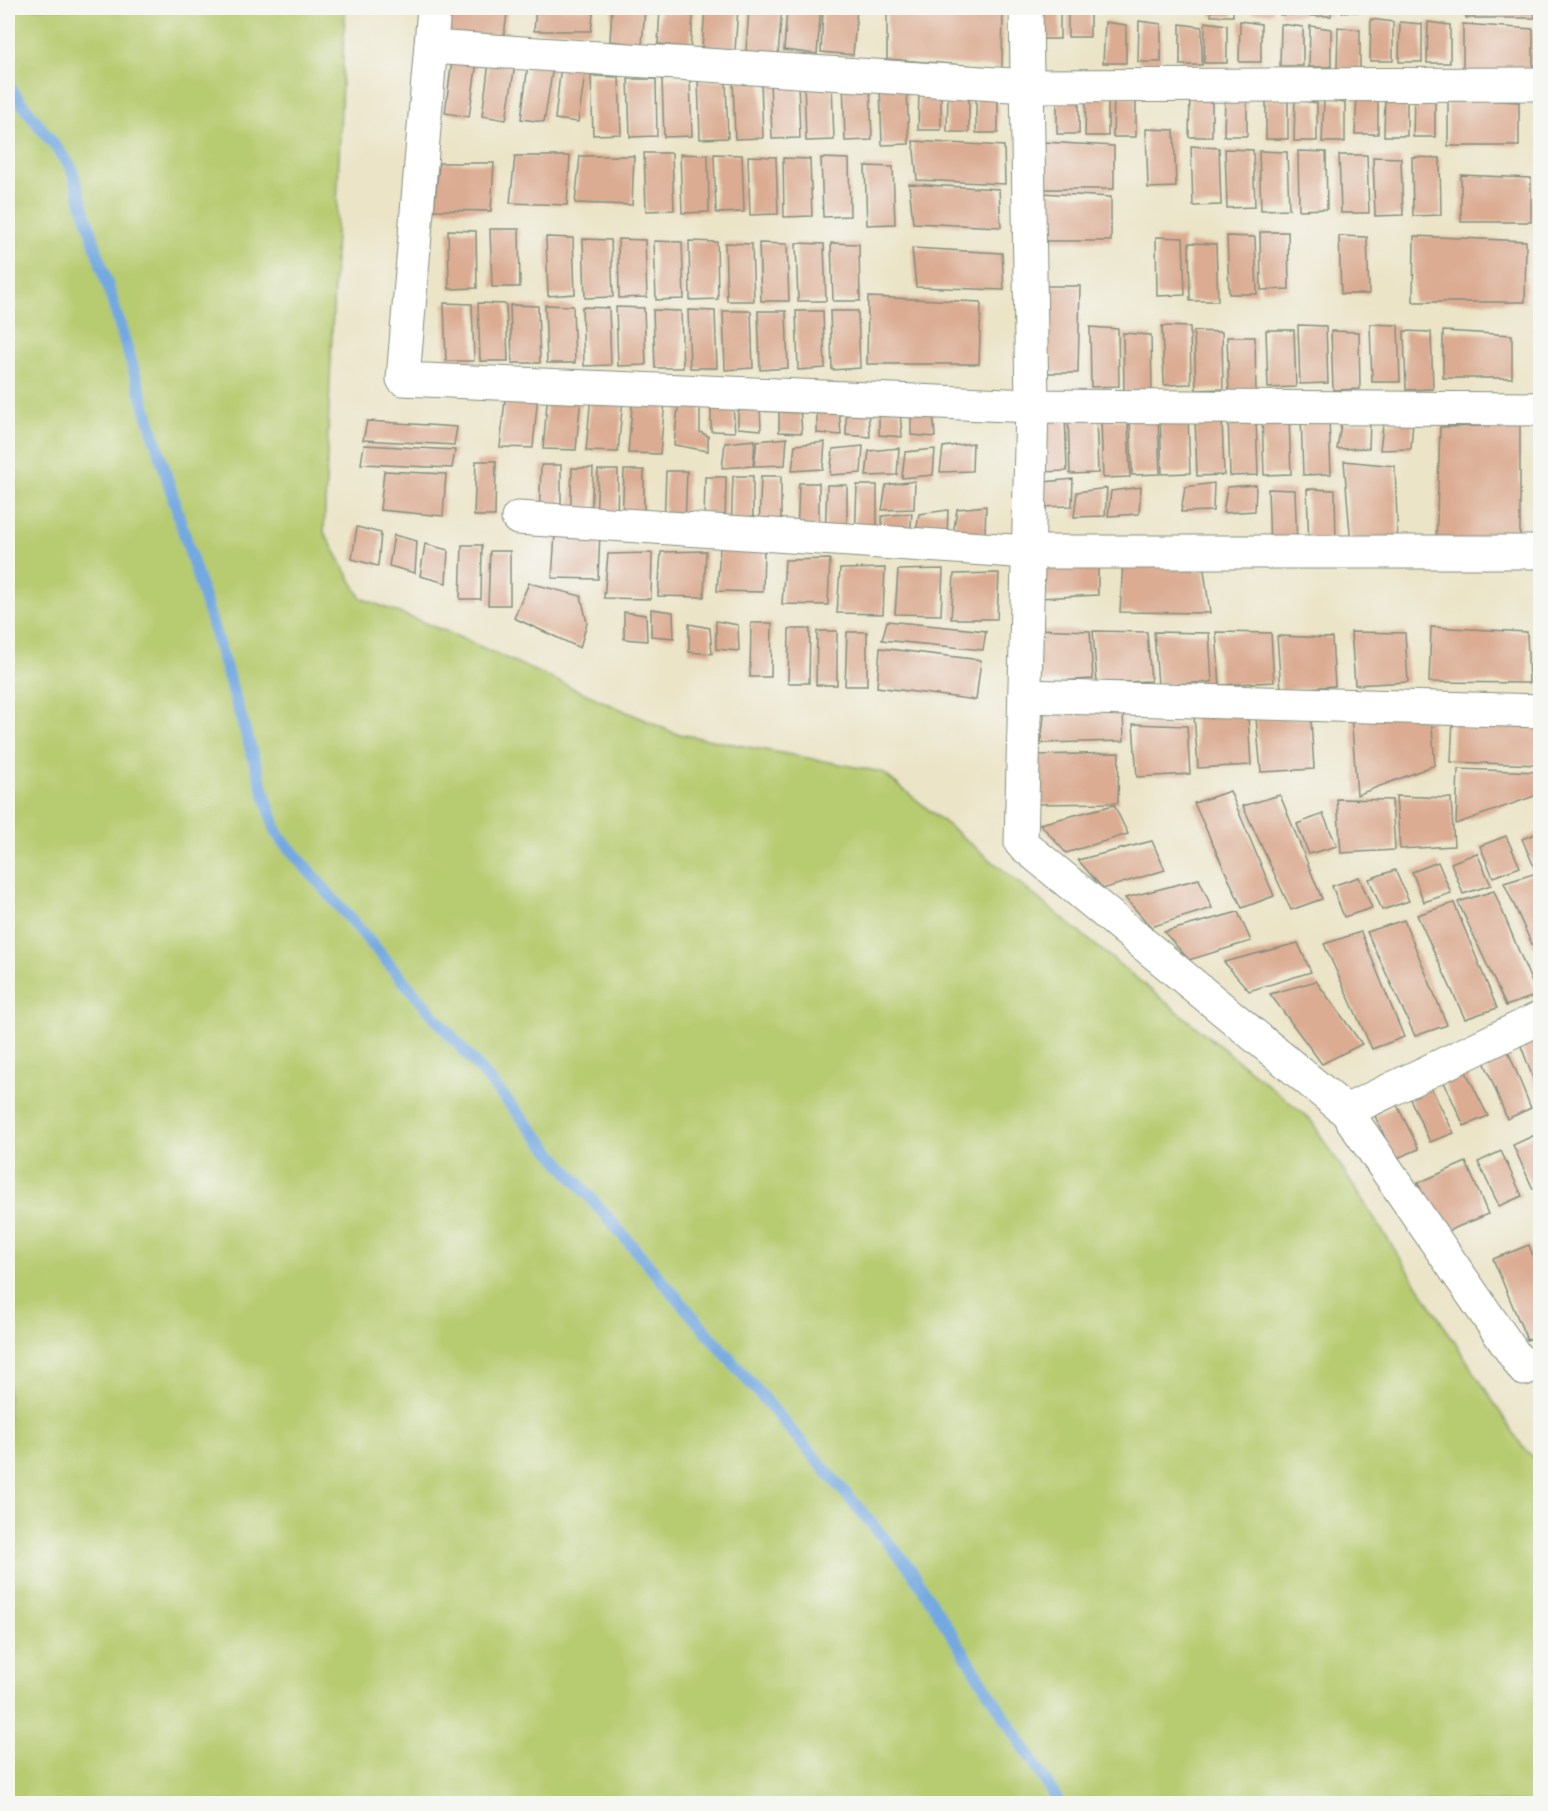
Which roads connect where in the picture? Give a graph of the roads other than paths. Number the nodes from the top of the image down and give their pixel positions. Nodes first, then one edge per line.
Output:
1 (434, 8) edge
2 (1026, 8) edge
3 (431, 47) junction
4 (1540, 84) edge
5 (1027, 86) junction
6 (1032, 406) junction
7 (1540, 409) edge
8 (518, 519) dead end
9 (1029, 552) junction
10 (1540, 552) edge
11 (1025, 696) junction
12 (1540, 711) edge
13 (1540, 1018) edge
14 (1346, 1111) junction
15 (1540, 1361) edge

1 - 3 street
2 - 5 street
3 - 5 street
3 - 6 street
4 - 5 street
5 - 6 street
6 - 7 street
6 - 9 street
8 - 9 street
9 - 10 street
9 - 11 street
11 - 12 street
11 - 14 street
13 - 14 street
14 - 15 street

